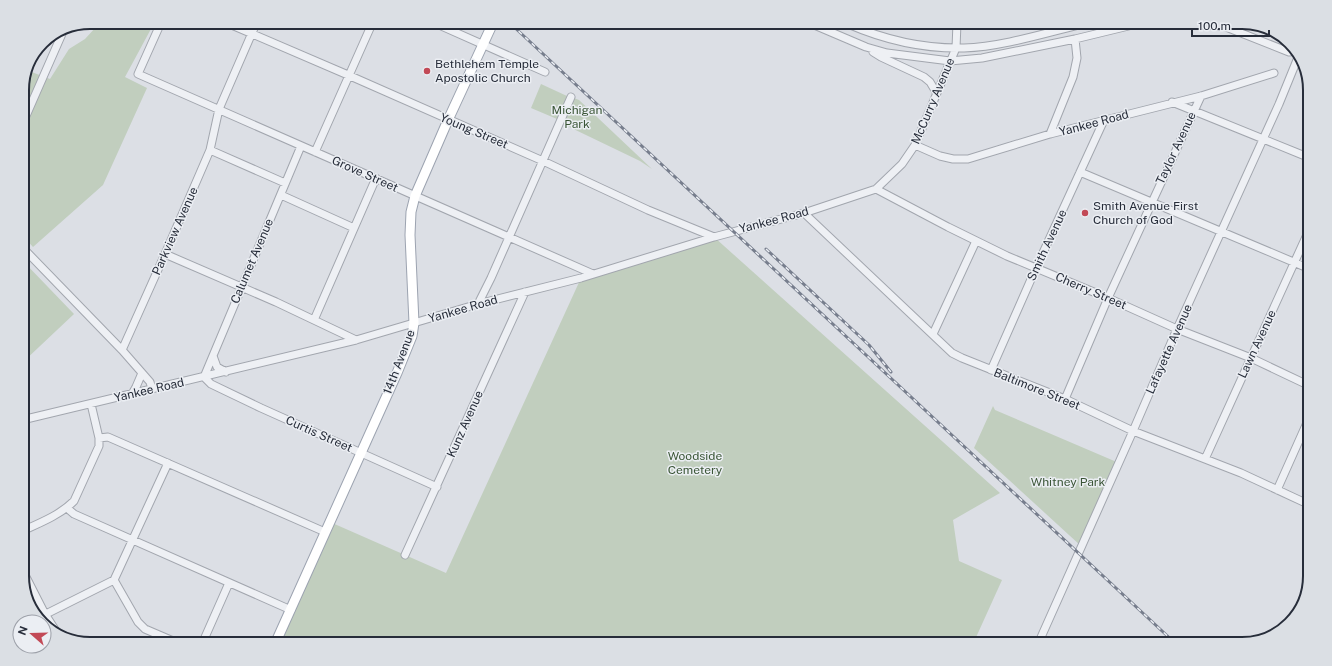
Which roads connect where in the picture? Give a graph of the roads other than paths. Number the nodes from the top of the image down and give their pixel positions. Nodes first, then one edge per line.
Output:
1 (157, 29) edge
2 (240, 29) edge
3 (254, 29) edge
4 (370, 29) edge
5 (446, 29) edge
6 (490, 29) edge
7 (824, 29) edge
8 (861, 29) edge
9 (957, 29) edge
10 (1060, 29) edge
11 (1116, 29) edge
12 (1231, 29) edge
13 (251, 34) junction
14 (61, 37) edge
15 (1075, 39) junction
16 (483, 45) junction
17 (866, 47) junction
18 (956, 48) junction
19 (1290, 52) edge
20 (950, 61) junction
21 (1296, 62) edge
22 (545, 72) dead end
23 (1274, 73) dead end
24 (348, 75) junction
25 (936, 92) junction
26 (1201, 96) junction
27 (572, 97) dead end
28 (1172, 102) junction
29 (29, 108) edge
30 (219, 109) junction
31 (1194, 111) junction
32 (448, 120) junction
33 (1104, 120) junction
34 (1050, 134) junction
35 (1264, 139) junction
36 (915, 145) junction
37 (301, 146) junction
38 (210, 150) junction
39 (315, 152) junction
40 (1303, 155) edge
41 (543, 161) junction
42 (1080, 172) junction
43 (376, 178) junction
44 (286, 183) junction
45 (876, 189) junction
46 (280, 195) junction
47 (415, 196) junction
48 (1152, 202) junction
49 (804, 213) junction
50 (354, 228) junction
51 (1222, 232) junction
52 (509, 237) junction
53 (714, 237) junction
54 (976, 241) junction
55 (1303, 244) edge
56 (29, 253) edge
57 (165, 254) junction
58 (1295, 262) junction
59 (1303, 266) edge
60 (1036, 268) junction
61 (592, 274) junction
62 (242, 287) junction
63 (525, 292) junction
64 (1108, 298) junction
65 (478, 304) junction
66 (314, 320) junction
67 (414, 323) junction
68 (1177, 329) junction
69 (933, 334) junction
70 (356, 340) junction
71 (122, 350) junction
72 (213, 356) junction
73 (1251, 358) junction
74 (991, 370) junction
75 (226, 372) junction
76 (142, 373) junction
77 (204, 377) junction
78 (1303, 383) edge
79 (221, 388) junction
80 (152, 389) junction
81 (132, 394) junction
82 (1065, 399) junction
83 (90, 404) junction
84 (29, 418) edge
85 (1133, 431) junction
86 (1303, 432) edge
87 (99, 438) junction
88 (361, 453) junction
89 (1205, 460) junction
90 (168, 463) junction
91 (437, 486) junction
92 (1277, 490) junction
93 (1303, 502) edge
94 (67, 508) junction
95 (29, 528) edge
96 (325, 532) junction
97 (132, 540) junction
98 (405, 555) dead end
99 (114, 580) junction
100 (229, 583) junction
101 (29, 584) edge
102 (291, 610) junction
103 (45, 614) joint
104 (164, 637) edge
105 (205, 637) edge
106 (278, 637) edge
107 (1041, 637) edge

1 - 30 street, Grove Street
2 - 13 street, Young Street
3 - 13 street, Parkview Avenue
4 - 24 street
5 - 16 street
6 - 16 main road, 14th Avenue
7 - 17 street
8 - 18 street
9 - 18 street
10 - 18 street
11 - 15 street
12 - 19 street
13 - 24 street, Young Street
13 - 30 street, Parkview Avenue
14 - 29 street
15 - 20 street
15 - 34 street
16 - 22 street
16 - 32 main road, 14th Avenue
17 - 20 street
17 - 25 street
18 - 20 street, McCurry Avenue
20 - 25 street, McCurry Avenue
21 - 35 street, Lafayette Avenue
23 - 26 street, Yankee Road
24 - 32 street, Young Street
24 - 39 street
25 - 36 street, McCurry Avenue
26 - 28 street, Yankee Road
26 - 31 street, Taylor Avenue
27 - 41 street
28 - 31 street
28 - 33 street, Yankee Road
30 - 37 street, Grove Street
30 - 38 street, Parkview Avenue
31 - 35 street
31 - 48 street, Taylor Avenue
32 - 41 street, Young Street
32 - 47 main road, 14th Avenue
33 - 34 street, Yankee Road
33 - 42 street, Smith Avenue
34 - 36 street, Yankee Road
35 - 40 street
35 - 51 street, Lafayette Avenue
36 - 45 street, McCurry Avenue
37 - 39 street, Grove Street
37 - 44 street, Calumet Avenue
38 - 44 street
38 - 57 street, Parkview Avenue
39 - 43 street, Grove Street
41 - 52 street
41 - 53 street, Young Street
42 - 48 street
42 - 60 street, Smith Avenue
43 - 47 street, Grove Street
43 - 50 street
44 - 46 street, Calumet Avenue
45 - 49 street, Yankee Road
45 - 54 street, Cherry Street
46 - 50 street
46 - 62 street, Calumet Avenue
47 - 52 street, Grove Street
47 - 67 main road, 14th Avenue
48 - 51 street
48 - 64 street, Taylor Avenue
49 - 53 street, Yankee Road
49 - 69 street, Baltimore Street
50 - 66 street
51 - 58 street
51 - 68 street, Lafayette Avenue
52 - 61 street, Grove Street
52 - 65 street
53 - 61 street, Yankee Road
54 - 60 street, Cherry Street
54 - 69 street
55 - 58 street, Lawn Avenue
56 - 71 street
57 - 62 street
57 - 71 street, Parkview Avenue
58 - 59 street
58 - 73 street, Lawn Avenue
60 - 64 street, Cherry Street
60 - 74 street, Smith Avenue
61 - 63 street, Yankee Road
62 - 66 street
62 - 72 street, Calumet Avenue
63 - 65 street, Yankee Road
63 - 91 street, Kunz Avenue
64 - 68 street, Cherry Street
64 - 82 street, Taylor Avenue
65 - 67 street, Yankee Road
66 - 70 street
67 - 70 street, Yankee Road
67 - 88 main road, 14th Avenue
68 - 73 street, Cherry Street
68 - 85 street, Lafayette Avenue
69 - 74 street, Baltimore Street
70 - 75 street, Yankee Road
71 - 76 street
72 - 75 street
72 - 77 street, Calumet Avenue
73 - 78 street, Cherry Street
73 - 89 street, Lawn Avenue
74 - 82 street, Baltimore Street
75 - 77 street, Yankee Road
75 - 79 street
76 - 80 street
76 - 81 street
77 - 79 street, Curtis Street
77 - 80 street, Yankee Road
79 - 88 street, Curtis Street
80 - 81 street, Yankee Road
81 - 83 street, Yankee Road
82 - 85 street, Baltimore Street
83 - 84 street, Yankee Road
83 - 87 street
85 - 89 street, Baltimore Street
85 - 107 street, Lafayette Avenue
86 - 92 street
87 - 90 street
87 - 94 street
88 - 91 street, Curtis Street
88 - 96 main road, 14th Avenue
89 - 92 street, Baltimore Street
90 - 96 street
90 - 97 street
91 - 98 street, Kunz Avenue
92 - 93 street, Baltimore Street
94 - 95 street
94 - 97 street
96 - 102 main road, 14th Avenue
97 - 99 street
97 - 100 street
99 - 103 street
99 - 104 street
100 - 102 street
100 - 105 street
101 - 103 street
102 - 106 main road, 14th Avenue

